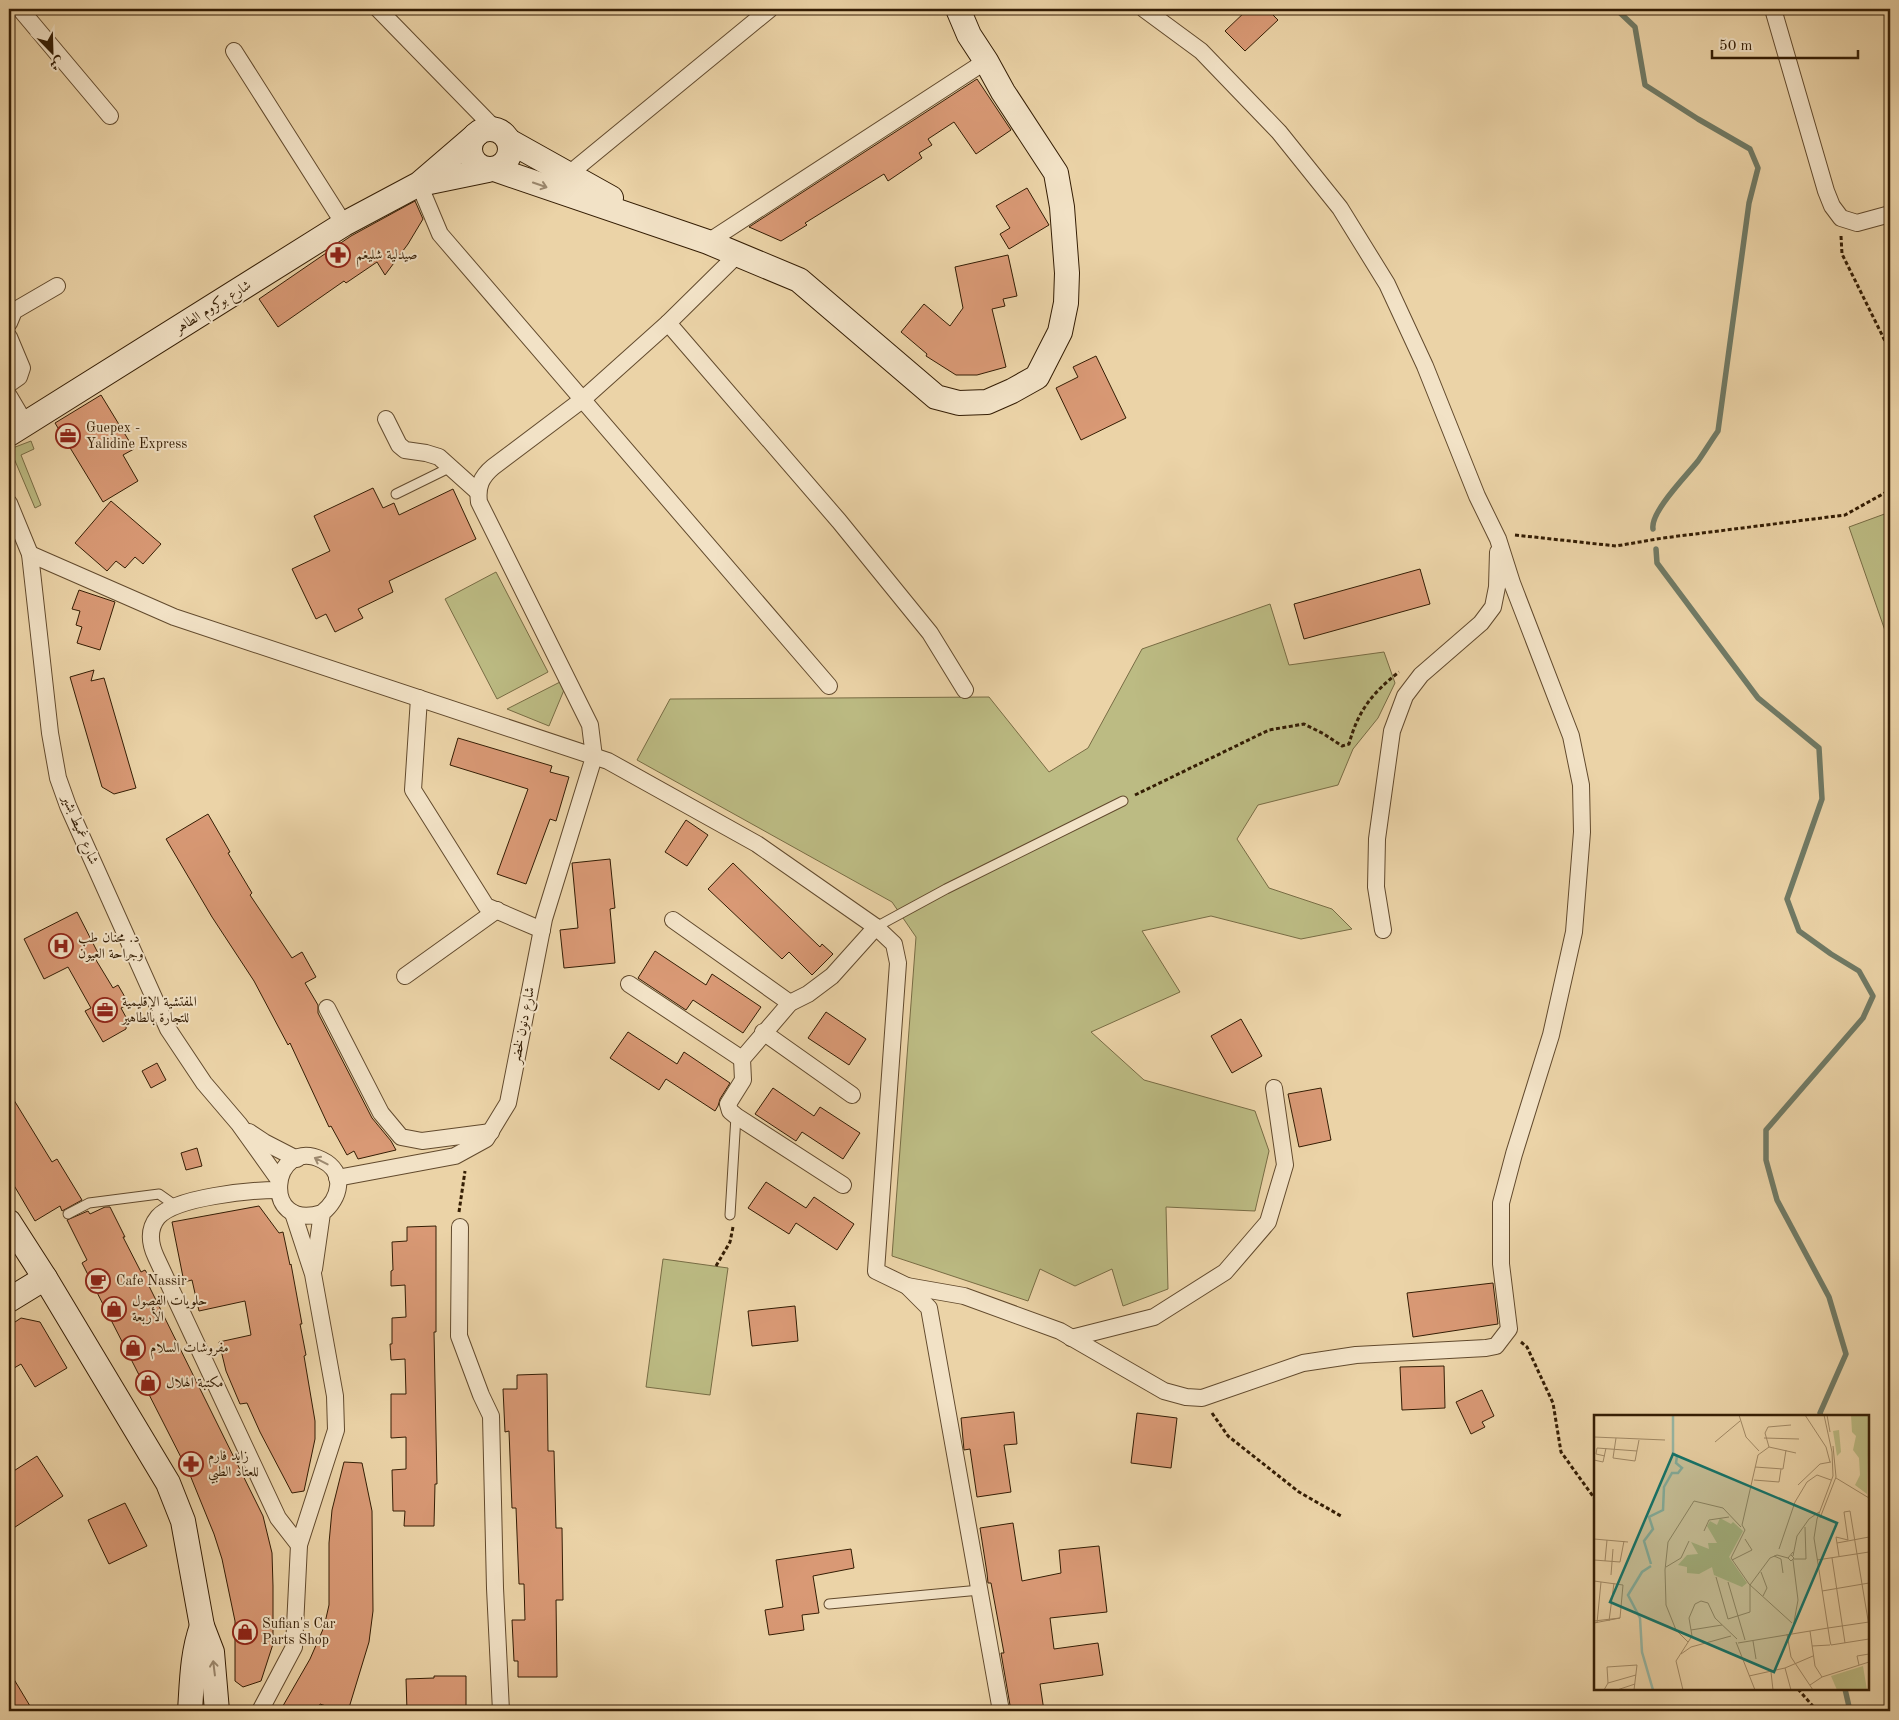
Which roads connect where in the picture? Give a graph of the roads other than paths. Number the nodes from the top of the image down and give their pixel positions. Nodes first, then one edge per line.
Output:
1 (20, 9) edge
2 (378, 9) edge
3 (770, 9) edge
4 (958, 9) edge
5 (1144, 9) edge
6 (1773, 9) edge
7 (234, 51) dead end
8 (986, 61) junction
9 (110, 116) dead end
10 (493, 135) junction
11 (491, 169) junction
12 (569, 174) junction
13 (419, 184) junction
14 (1890, 214) edge
15 (651, 222) junction
16 (344, 224) junction
17 (708, 242) junction
18 (738, 254) junction
19 (56, 286) dead end
20 (9, 323) edge
21 (668, 323) junction
22 (9, 337) edge
23 (9, 384) edge
24 (9, 396) edge
25 (582, 400) junction
26 (386, 418) dead end
27 (17, 428) edge
28 (451, 467) junction
29 (478, 492) junction
30 (396, 494) dead end
31 (9, 503) edge
32 (1498, 540) junction
33 (30, 554) junction
34 (829, 686) dead end
35 (965, 690) dead end
36 (419, 698) junction
37 (594, 757) junction
38 (1123, 801) road end
39 (497, 910) junction
40 (673, 920) dead end
41 (876, 927) junction
42 (542, 930) junction
43 (1383, 930) dead end
44 (405, 976) dead end
45 (629, 984) dead end
46 (790, 1002) junction
47 (328, 1008) dead end
48 (762, 1032) junction
49 (742, 1059) junction
50 (1274, 1088) dead end
51 (852, 1095) dead end
52 (736, 1116) junction
53 (239, 1124) junction
54 (491, 1132) junction
55 (297, 1159) junction
56 (338, 1178) junction
57 (278, 1185) junction
58 (843, 1185) dead end
59 (176, 1206) junction
60 (293, 1213) junction
61 (68, 1214) dead end
62 (322, 1214) junction
63 (730, 1214) road end
64 (9, 1222) edge
65 (460, 1227) road end
66 (313, 1274) junction
67 (45, 1278) junction
68 (907, 1286) junction
69 (9, 1300) edge
70 (1071, 1338) junction
71 (299, 1545) junction
72 (980, 1590) junction
73 (829, 1604) dead end
74 (202, 1626) junction
75 (190, 1711) edge
76 (217, 1711) edge
77 (260, 1711) edge
78 (502, 1711) edge
79 (1001, 1711) edge

1 - 9 street
2 - 10 street
3 - 12 street
4 - 8 main road
5 - 32 street
6 - 14 street
7 - 16 street
8 - 17 street
8 - 18 main road
10 - 11 main road
10 - 11 main road
10 - 12 main road
10 - 13 main road
11 - 13 main road
11 -> 15 main road
12 - 15 main road
13 - 16 main road, شارع بوكروم الطاهر
13 - 25 street
15 - 17 main road
16 - 27 main road, شارع بوكروم الطاهر
17 - 18 main road
18 - 21 street
19 - 20 street
21 - 25 street
21 - 35 street
22 - 23 street
24 - 27 street
25 - 29 street
25 - 34 street
26 - 28 street
28 - 29 street
28 - 30 lane
29 - 37 street
31 - 33 street, شارع غميط بشير
32 - 43 street
32 - 70 street
33 - 36 street
33 - 53 street, شارع غميط بشير
36 - 37 street
36 - 39 street
37 - 41 street
37 - 42 street, شارع دنون لخضر
38 - 41 lane
39 - 42 street
39 - 44 street
40 - 46 street
41 - 46 street
41 - 68 street
42 - 54 street, شارع دنون لخضر
45 - 49 street
46 - 48 street
47 - 54 street
48 - 49 street
48 - 51 street
49 - 52 street
50 - 70 street
52 - 58 street
52 - 63 lane
53 - 55 street
53 - 57 street
54 - 56 street, شارع دنون لخضر
56 -> 55 street
55 - 57 street
56 - 62 street
57 - 59 street
57 - 60 street
59 - 61 lane
59 - 71 street
60 - 62 street
60 - 66 street
62 - 66 street
64 - 67 main road
65 - 78 street
66 - 71 street
67 - 69 main road
67 - 74 main road
68 - 70 street
68 - 72 street
71 - 77 street
72 - 73 lane
72 - 79 street
74 - 75 main road
76 -> 74 main road

